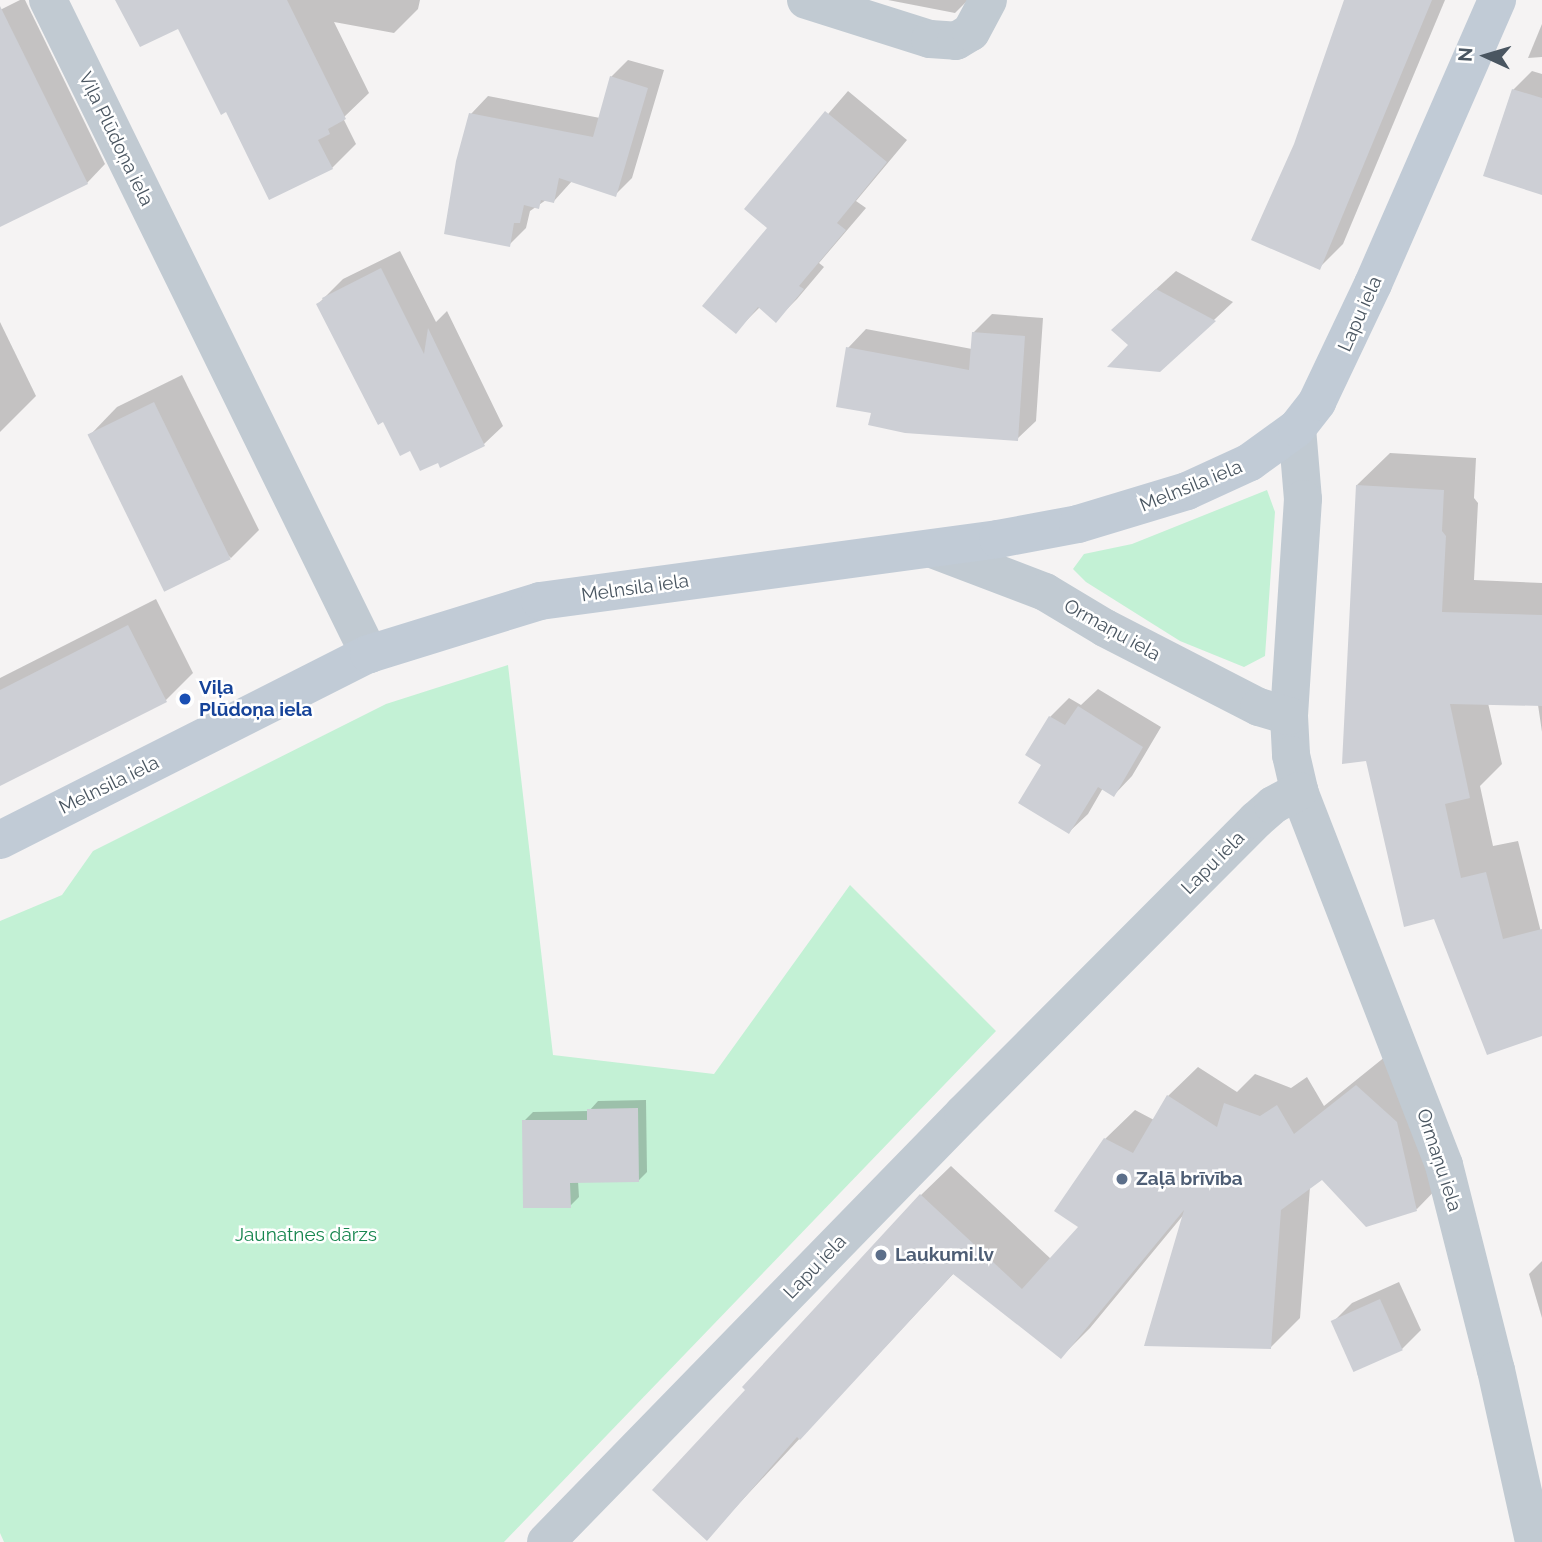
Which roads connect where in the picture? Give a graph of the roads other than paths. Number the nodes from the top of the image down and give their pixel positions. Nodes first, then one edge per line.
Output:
1 (48, 0) edge
2 (806, 0) edge
3 (989, 0) edge
4 (1497, 0) edge
5 (1297, 428) junction
6 (932, 549) junction
7 (369, 654) junction
8 (1289, 716) junction
9 (1299, 791) junction
10 (0, 840) edge
11 (546, 1542) edge
12 (1534, 1542) edge

1 - 7 street, Viļa Plūdoņa iela
2 - 3 street
4 - 5 street, Lapu iela
5 - 6 street, Melnsila iela
5 - 8 street
6 - 7 street, Melnsila iela
6 - 8 street, Ormaņu iela
7 - 10 street, Melnsila iela
8 - 9 street
9 - 11 street, Lapu iela
9 - 12 street, Ormaņu iela

